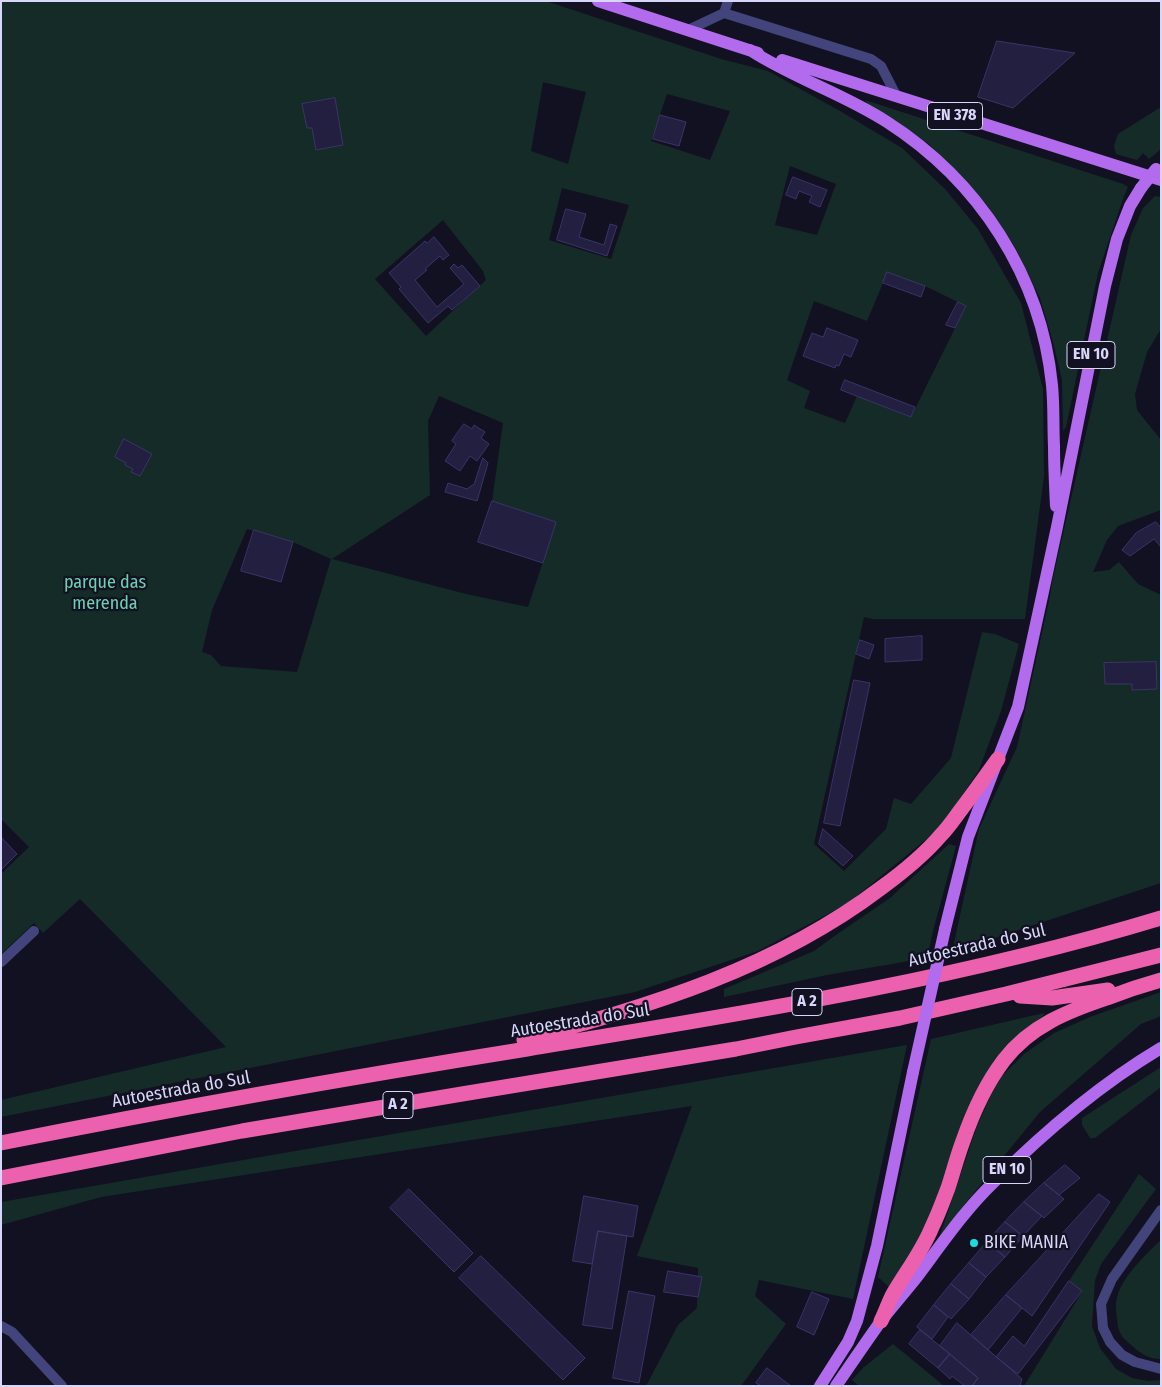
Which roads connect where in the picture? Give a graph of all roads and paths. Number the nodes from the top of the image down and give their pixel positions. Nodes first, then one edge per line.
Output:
1 (598, 1) edge
2 (728, 1) edge
3 (724, 13) junction
4 (688, 30) junction
5 (750, 50) junction
6 (897, 97) junction
7 (1159, 171) edge
8 (1057, 527) junction
9 (998, 759) junction
10 (1161, 918) edge
11 (34, 931) dead end
12 (1161, 954) edge
13 (1, 962) edge
14 (1161, 980) edge
15 (1142, 985) junction
16 (1006, 994) junction
17 (1161, 1048) edge
18 (448, 1061) junction
19 (1, 1142) edge
20 (1, 1178) edge
21 (1161, 1210) edge
22 (882, 1321) junction
23 (1, 1326) edge
24 (1161, 1369) edge
25 (828, 1382) edge
26 (62, 1386) edge

1 - 4 main road, EN 378
2 - 3 street
3 - 4 street
3 - 6 street
4 - 5 main road, EN 378
5 - 6 main road, EN 378
5 - 8 main road
6 - 7 main road, EN 378
7 - 8 main road, EN 10, bridge
8 - 9 main road, EN 10
9 - 18 highway
9 - 25 main road, EN 10, bridge
10 - 18 highway, Autoestrada do Sul / A 2
11 - 13 street
12 - 16 highway, A 2
14 - 15 highway
15 - 16 highway
15 - 22 highway
16 - 20 highway, A 2
17 - 22 main road, EN 10
18 - 19 highway, Autoestrada do Sul / A 2
21 - 24 street
22 - 25 main road, EN 10
23 - 26 street

